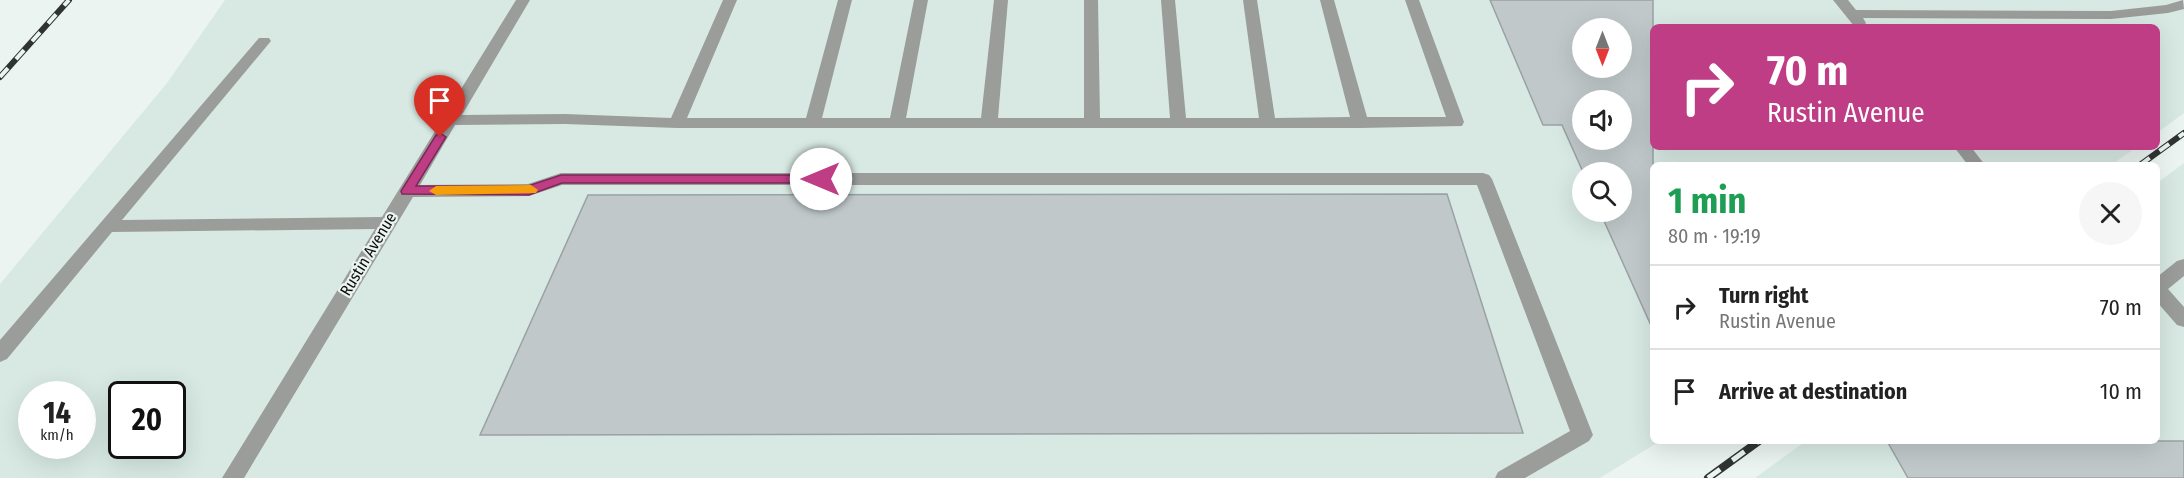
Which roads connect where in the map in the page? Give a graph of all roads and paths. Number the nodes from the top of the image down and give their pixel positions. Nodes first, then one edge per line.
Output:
1 (523, 0) edge
2 (730, 0) edge
3 (845, 0) edge
4 (921, 0) edge
5 (1001, 0) edge
6 (1091, 0) edge
7 (1168, 0) edge
8 (1250, 0) edge
9 (1327, 0) edge
10 (1412, 0) edge
11 (1840, 0) edge
12 (2184, 4) edge
13 (1851, 14) junction
14 (1859, 24) edge
15 (264, 41) dead end
16 (451, 120) junction
17 (677, 123) junction
18 (813, 123) junction
19 (897, 123) junction
20 (989, 123) junction
21 (1092, 123) junction
22 (1178, 123) junction
23 (1268, 123) junction
24 (1360, 123) junction
25 (1964, 150) edge
26 (1974, 162) edge
27 (407, 191) junction
28 (387, 223) junction
29 (107, 226) junction
30 (2184, 266) edge
31 (2160, 286) edge
32 (2160, 292) edge
33 (2184, 320) edge
34 (0, 354) edge
35 (233, 478) edge
36 (1506, 478) edge

1 - 16 street, Rustin Avenue
2 - 17 street
3 - 18 street
4 - 19 street
5 - 20 street
6 - 21 street
7 - 22 street
8 - 23 street
9 - 24 street
10 - 24 street
11 - 13 street
12 - 13 street
13 - 14 street
15 - 29 street
16 - 17 street
16 - 27 street, Rustin Avenue
17 - 18 street
18 - 19 street
19 - 20 street
20 - 21 street
21 - 22 street
22 - 23 street
23 - 24 street
25 - 26 street
27 - 28 street, Rustin Avenue
27 - 36 street
28 - 29 street
28 - 35 street, Rustin Avenue
29 - 34 street
30 - 31 street
32 - 33 street

